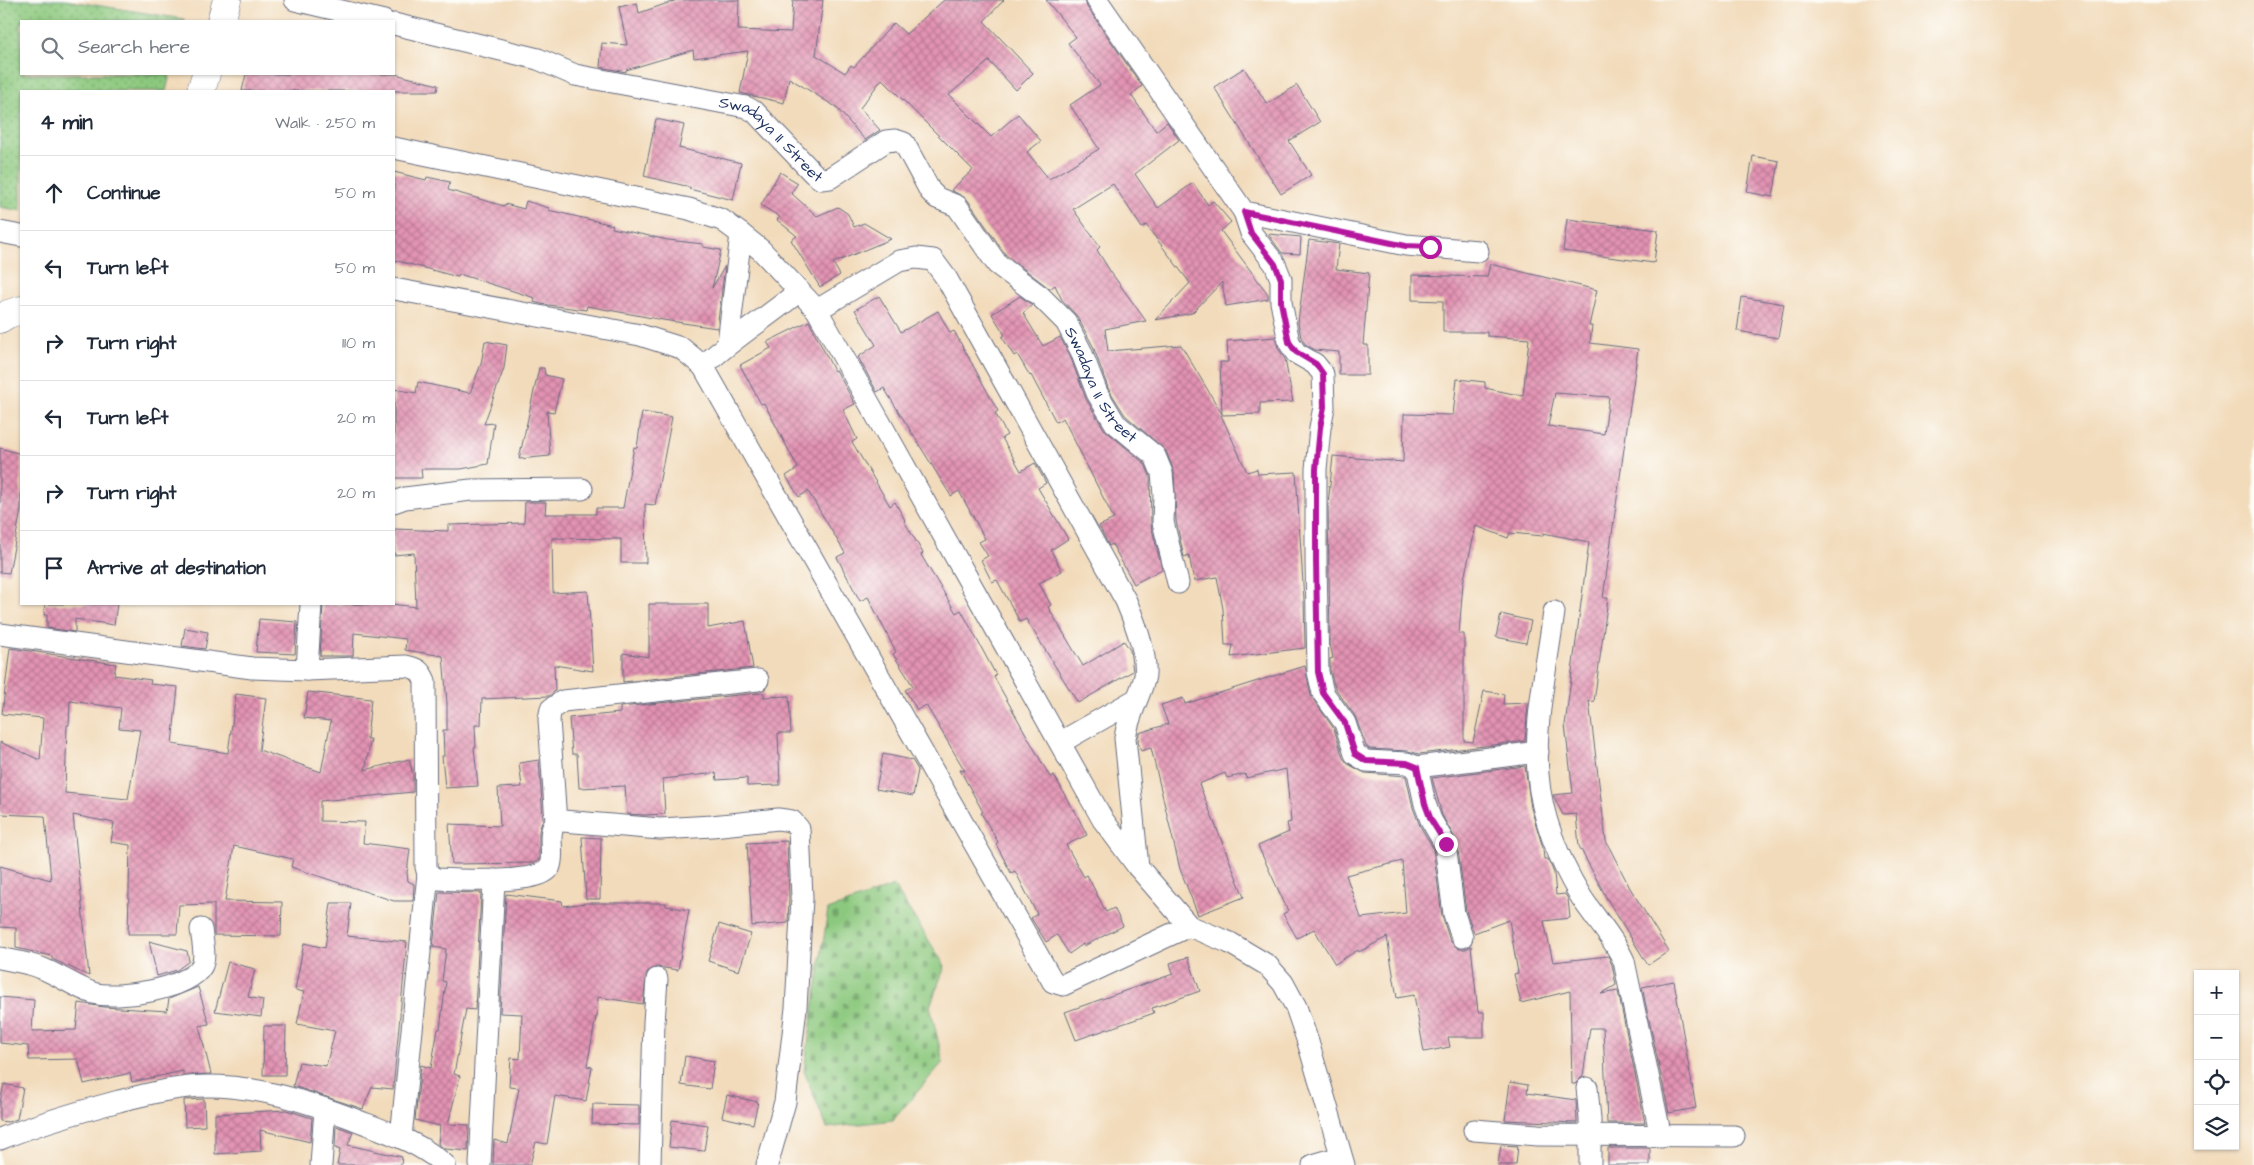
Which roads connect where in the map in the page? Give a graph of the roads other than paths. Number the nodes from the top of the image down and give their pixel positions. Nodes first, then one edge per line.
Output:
1 (227, 0) edge
2 (295, 0) edge
3 (1098, 0) edge
4 (221, 20) edge
5 (380, 20) edge
6 (395, 24) edge
7 (206, 75) edge
8 (201, 90) edge
9 (395, 148) edge
10 (1244, 212) junction
11 (0, 232) edge
12 (741, 234) junction
13 (20, 236) edge
14 (1478, 251) dead end
15 (395, 289) edge
16 (799, 292) junction
17 (20, 310) edge
18 (817, 310) junction
19 (0, 319) edge
20 (728, 343) junction
21 (703, 366) junction
22 (582, 489) dead end
23 (395, 502) edge
24 (1178, 583) dead end
25 (311, 605) edge
26 (1554, 612) dead end
27 (0, 634) edge
28 (307, 670) junction
29 (758, 680) dead end
30 (1135, 700) junction
31 (1061, 742) junction
32 (1538, 752) junction
33 (1417, 767) junction
34 (556, 822) junction
35 (1138, 868) junction
36 (428, 874) junction
37 (494, 880) junction
38 (1189, 926) junction
39 (201, 929) dead end
40 (1462, 937) dead end
41 (0, 958) edge
42 (657, 979) dead end
43 (1587, 1088) dead end
44 (325, 1109) junction
45 (1474, 1130) dead end
46 (1590, 1135) junction
47 (1734, 1136) dead end
48 (401, 1137) junction
49 (1661, 1137) junction
50 (0, 1139) edge
51 (1342, 1161) edge
52 (321, 1165) edge
53 (445, 1165) edge
54 (480, 1165) edge
55 (650, 1165) edge
56 (767, 1165) edge
57 (1313, 1165) edge
58 (1590, 1165) edge

1 - 4 street
2 - 5 street
3 - 10 street
6 - 24 street, Swadaya II Street
7 - 8 street
9 - 12 street
10 - 14 street
10 - 33 street
11 - 13 street
12 - 16 street
12 - 20 street
15 - 21 street
16 - 18 street
16 - 20 street
17 - 19 street
18 - 30 street
18 - 31 street
20 - 21 street
21 - 38 street
22 - 23 street
25 - 28 street
26 - 32 street
27 - 28 street
28 - 36 street
29 - 34 street
30 - 31 street
30 - 35 street
31 - 35 street
32 - 33 street
32 - 49 street
33 - 40 street
34 - 37 street
34 - 56 street
35 - 38 street
36 - 37 street
36 - 48 street
37 - 54 street
38 - 51 street
39 - 41 street
42 - 55 street
43 - 46 street
44 - 48 street
44 - 50 street
44 - 52 street
45 - 46 street
46 - 49 street
46 - 58 street
47 - 49 street
48 - 53 street
51 - 57 street

